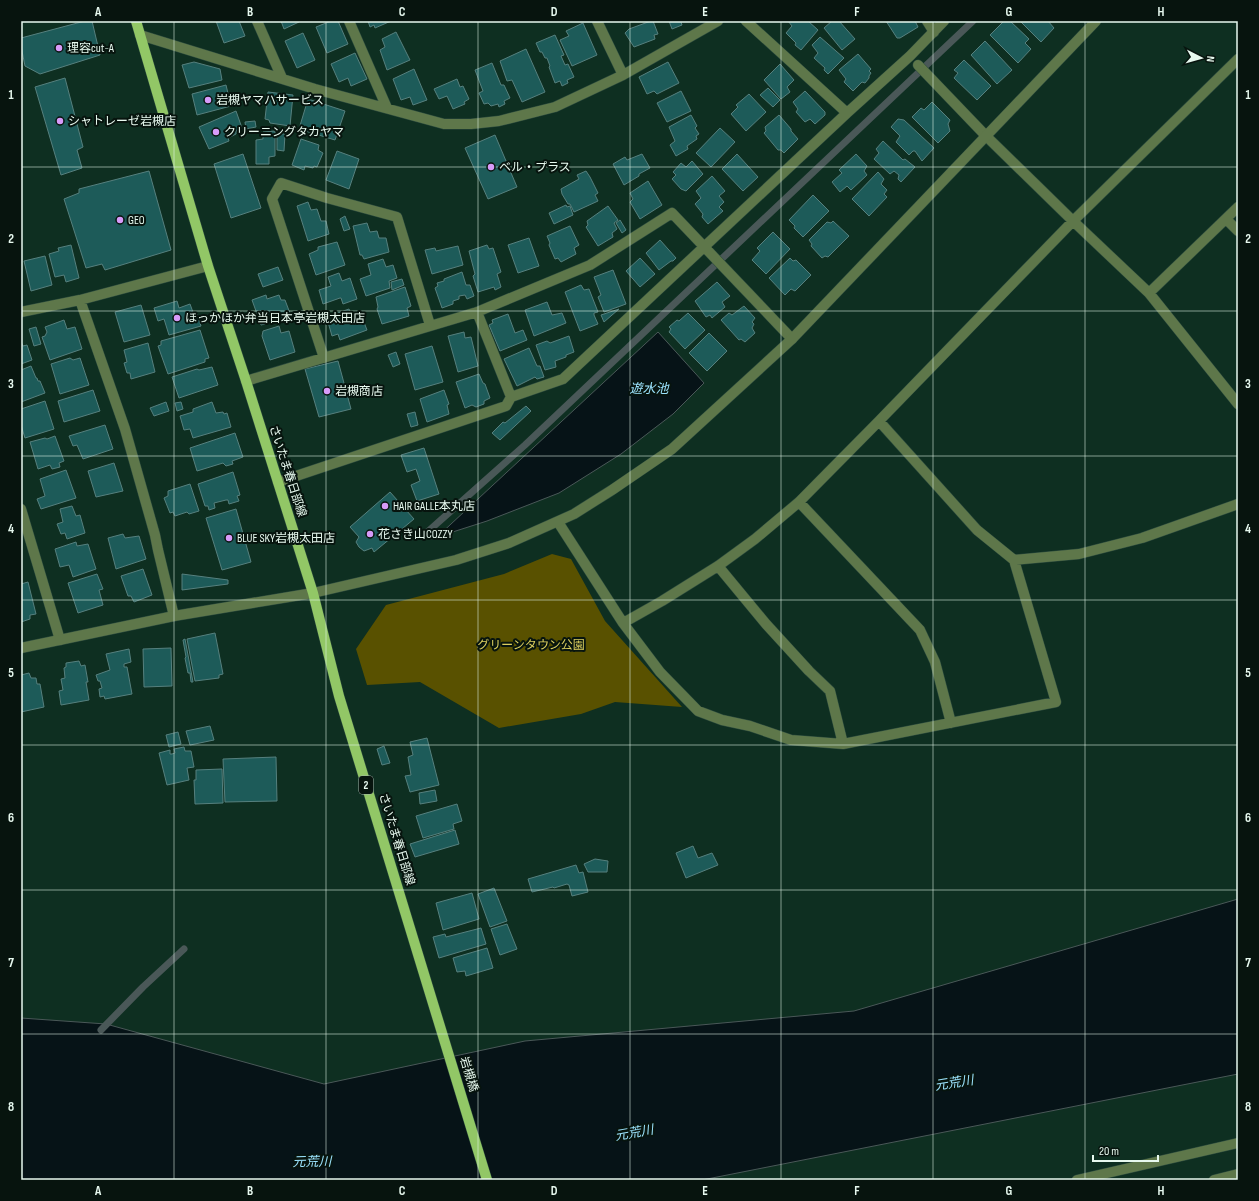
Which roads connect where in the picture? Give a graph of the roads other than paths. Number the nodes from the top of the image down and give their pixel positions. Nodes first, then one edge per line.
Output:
1 (136, 21) edge
2 (257, 21) edge
3 (349, 21) edge
4 (597, 21) edge
5 (718, 21) edge
6 (746, 21) edge
7 (927, 21) edge
8 (944, 21) edge
9 (1096, 21) edge
10 (934, 32) junction
11 (140, 35) junction
12 (1238, 59) edge
13 (918, 65) dead end
14 (623, 75) junction
15 (282, 78) junction
16 (387, 108) junction
17 (847, 113) junction
18 (986, 136) junction
19 (1238, 207) edge
20 (1226, 219) junction
21 (1073, 222) junction
22 (1238, 231) edge
23 (704, 246) junction
24 (208, 266) junction
25 (1149, 293) junction
26 (80, 300) junction
27 (21, 312) edge
28 (477, 312) junction
29 (430, 325) junction
30 (792, 339) junction
31 (324, 358) junction
32 (246, 381) junction
33 (511, 397) junction
34 (1238, 404) edge
35 (879, 421) junction
36 (278, 482) junction
37 (799, 502) junction
38 (1238, 504) edge
39 (21, 508) edge
40 (558, 522) junction
41 (1014, 560) junction
42 (718, 566) junction
43 (314, 593) junction
44 (174, 616) junction
45 (623, 623) junction
46 (60, 640) junction
47 (21, 648) edge
48 (951, 723) junction
49 (843, 744) junction
50 (425, 976) joint
51 (1238, 1143) edge
52 (1238, 1174) edge
53 (487, 1180) edge
54 (1077, 1180) edge
55 (1214, 1180) edge

1 - 11 main road, さいたま春日部線 / 2
2 - 15 street
3 - 16 street
4 - 14 street
5 - 14 street
6 - 17 street
7 - 10 street
8 - 10 street
9 - 18 street
10 - 17 street
11 - 15 street
11 - 24 main road, さいたま春日部線 / 2
12 - 21 street
13 - 18 street
14 - 16 street
15 - 16 street
17 - 23 street
18 - 21 street
18 - 30 street
19 - 20 street
20 - 22 street
20 - 25 street
21 - 25 street
21 - 35 street
23 - 28 street
23 - 30 street
23 - 33 street
24 - 26 street
24 - 32 main road, さいたま春日部線 / 2
25 - 34 street
26 - 27 street
26 - 44 street
28 - 29 street
28 - 33 street
29 - 31 street
29 - 31 street
30 - 40 street
31 - 32 street
32 - 36 main road, さいたま春日部線 / 2
33 - 36 street
35 - 37 street
35 - 41 street
36 - 43 main road, さいたま春日部線 / 2
37 - 42 street
37 - 48 street
38 - 41 street
39 - 46 street
40 - 43 street
40 - 45 street
41 - 48 street
42 - 45 street
42 - 49 street
43 - 44 street
43 - 50 main road, さいたま春日部線 / 2
44 - 46 street
45 - 49 street
46 - 47 street
48 - 49 street
50 - 53 main road, 岩槻橋 / 2
51 - 54 street
52 - 55 street

